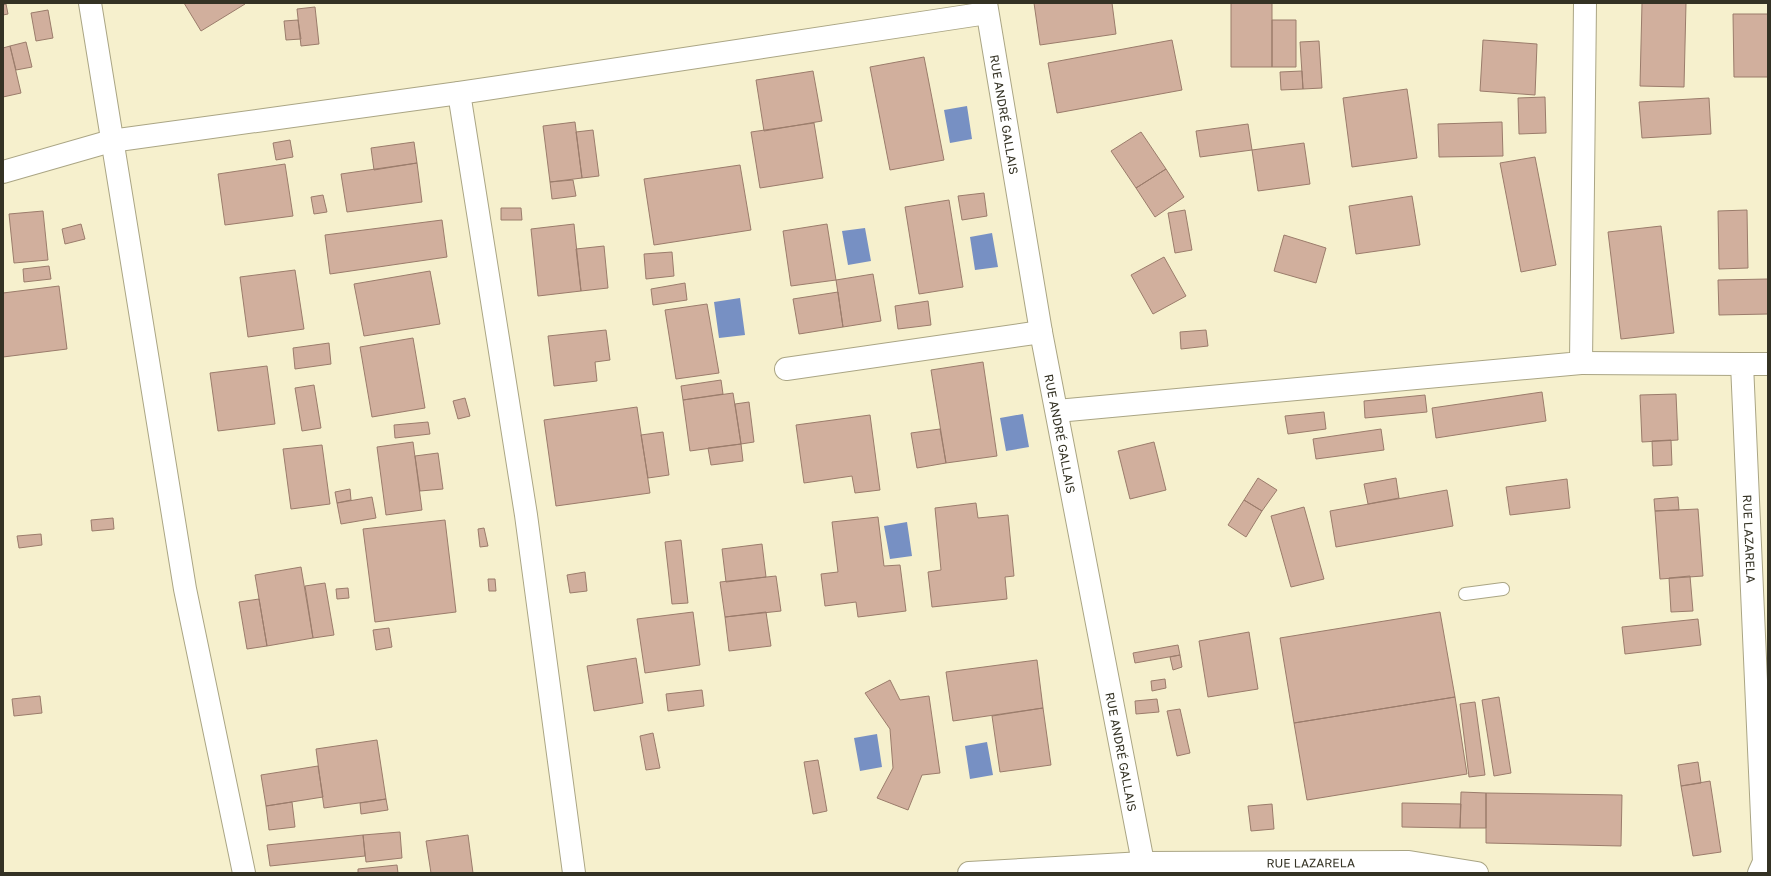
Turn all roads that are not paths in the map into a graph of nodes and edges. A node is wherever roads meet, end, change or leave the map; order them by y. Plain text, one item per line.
1 (90, 3) edge
2 (1585, 3) edge
3 (987, 8) edge
4 (459, 93) junction
5 (111, 141) junction
6 (3, 172) edge
7 (1041, 332) junction
8 (1581, 363) junction
9 (1742, 364) junction
10 (1768, 364) edge
11 (786, 369) dead end
12 (1057, 410) junction
13 (1504, 589) dead end
14 (1465, 594) dead end
15 (1144, 868) edge
16 (244, 873) edge
17 (574, 873) edge
18 (969, 873) edge
19 (1477, 873) edge
20 (1758, 873) edge

1 - 5 street
2 - 8 street
3 - 4 street
3 - 7 street, RUE ANDRÉ GALLAIS
4 - 5 street
4 - 17 street
5 - 6 street
5 - 16 street
7 - 11 street
7 - 12 street, RUE ANDRÉ GALLAIS
8 - 9 street
8 - 12 street
9 - 10 street
9 - 20 street, RUE LAZARELA
12 - 15 street, RUE ANDRÉ GALLAIS
13 - 14 lane
15 - 18 street, RUE LAZARELA
15 - 19 street, RUE LAZARELA

